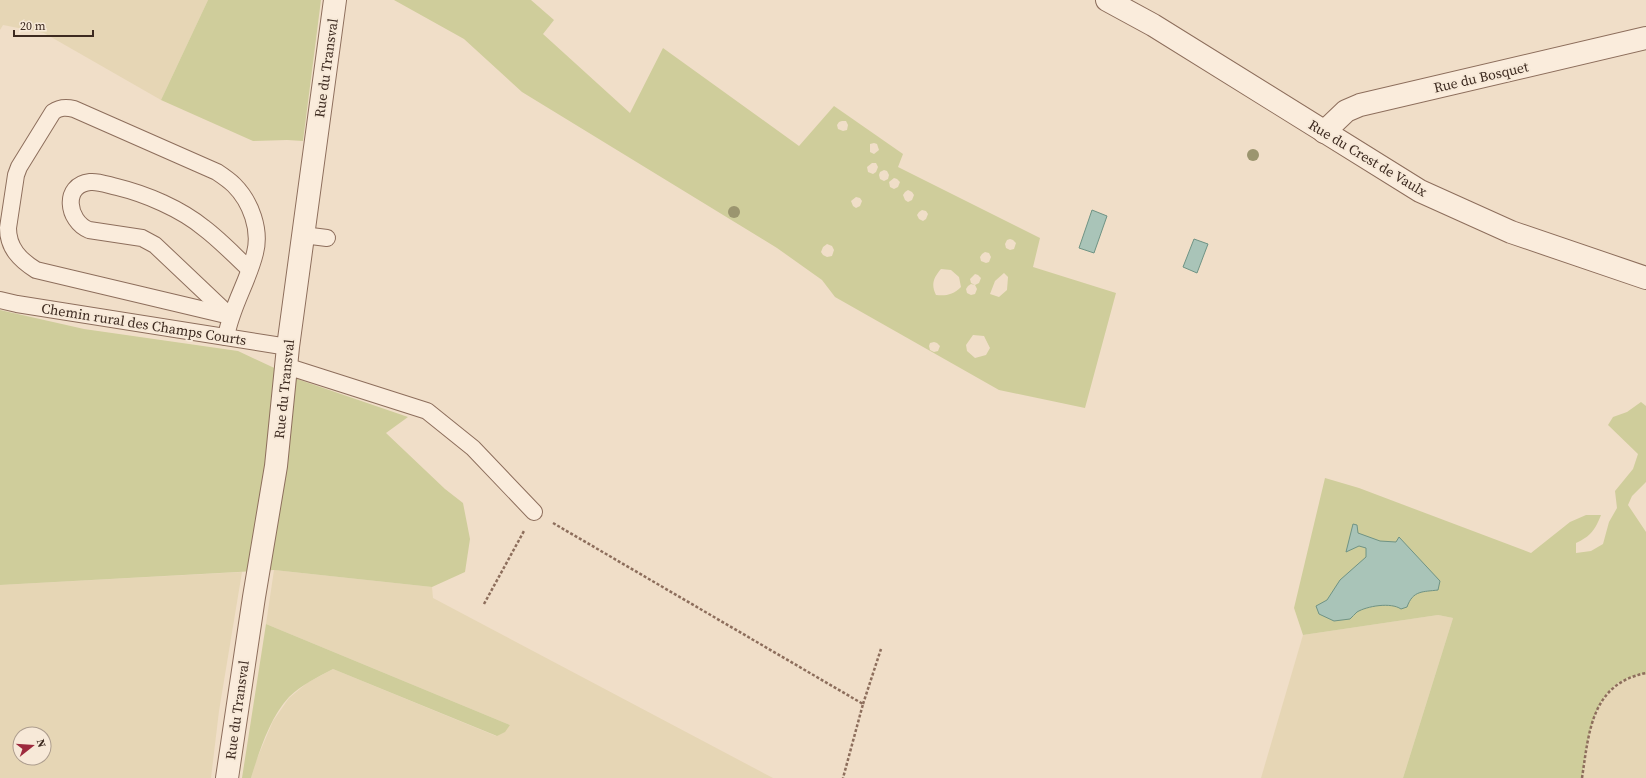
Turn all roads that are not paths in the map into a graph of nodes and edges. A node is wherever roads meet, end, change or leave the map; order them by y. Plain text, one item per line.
1 (335, 0) edge
2 (1121, 3) edge
3 (1646, 38) edge
4 (1324, 132) junction
5 (303, 235) junction
6 (327, 238) dead end
7 (249, 269) junction
8 (1646, 278) edge
9 (0, 300) edge
10 (230, 316) junction
11 (226, 337) junction
12 (287, 356) junction
13 (534, 512) road end
14 (227, 778) edge

1 - 5 street, Rue du Transval
2 - 4 street, Rue du Crest de Vaulx
3 - 4 street, Rue du Bosquet
4 - 8 street, Rue du Crest de Vaulx
5 - 6 lane
5 - 12 street, Rue du Transval
7 - 10 lane
7 - 10 lane
7 - 10 lane
9 - 11 lane, Chemin rural des Champs Courts
10 - 11 lane
11 - 12 lane, Chemin rural des Champs Courts
12 - 13 lane, Chemin rural des Champs Courts
12 - 14 street, Rue du Transval

